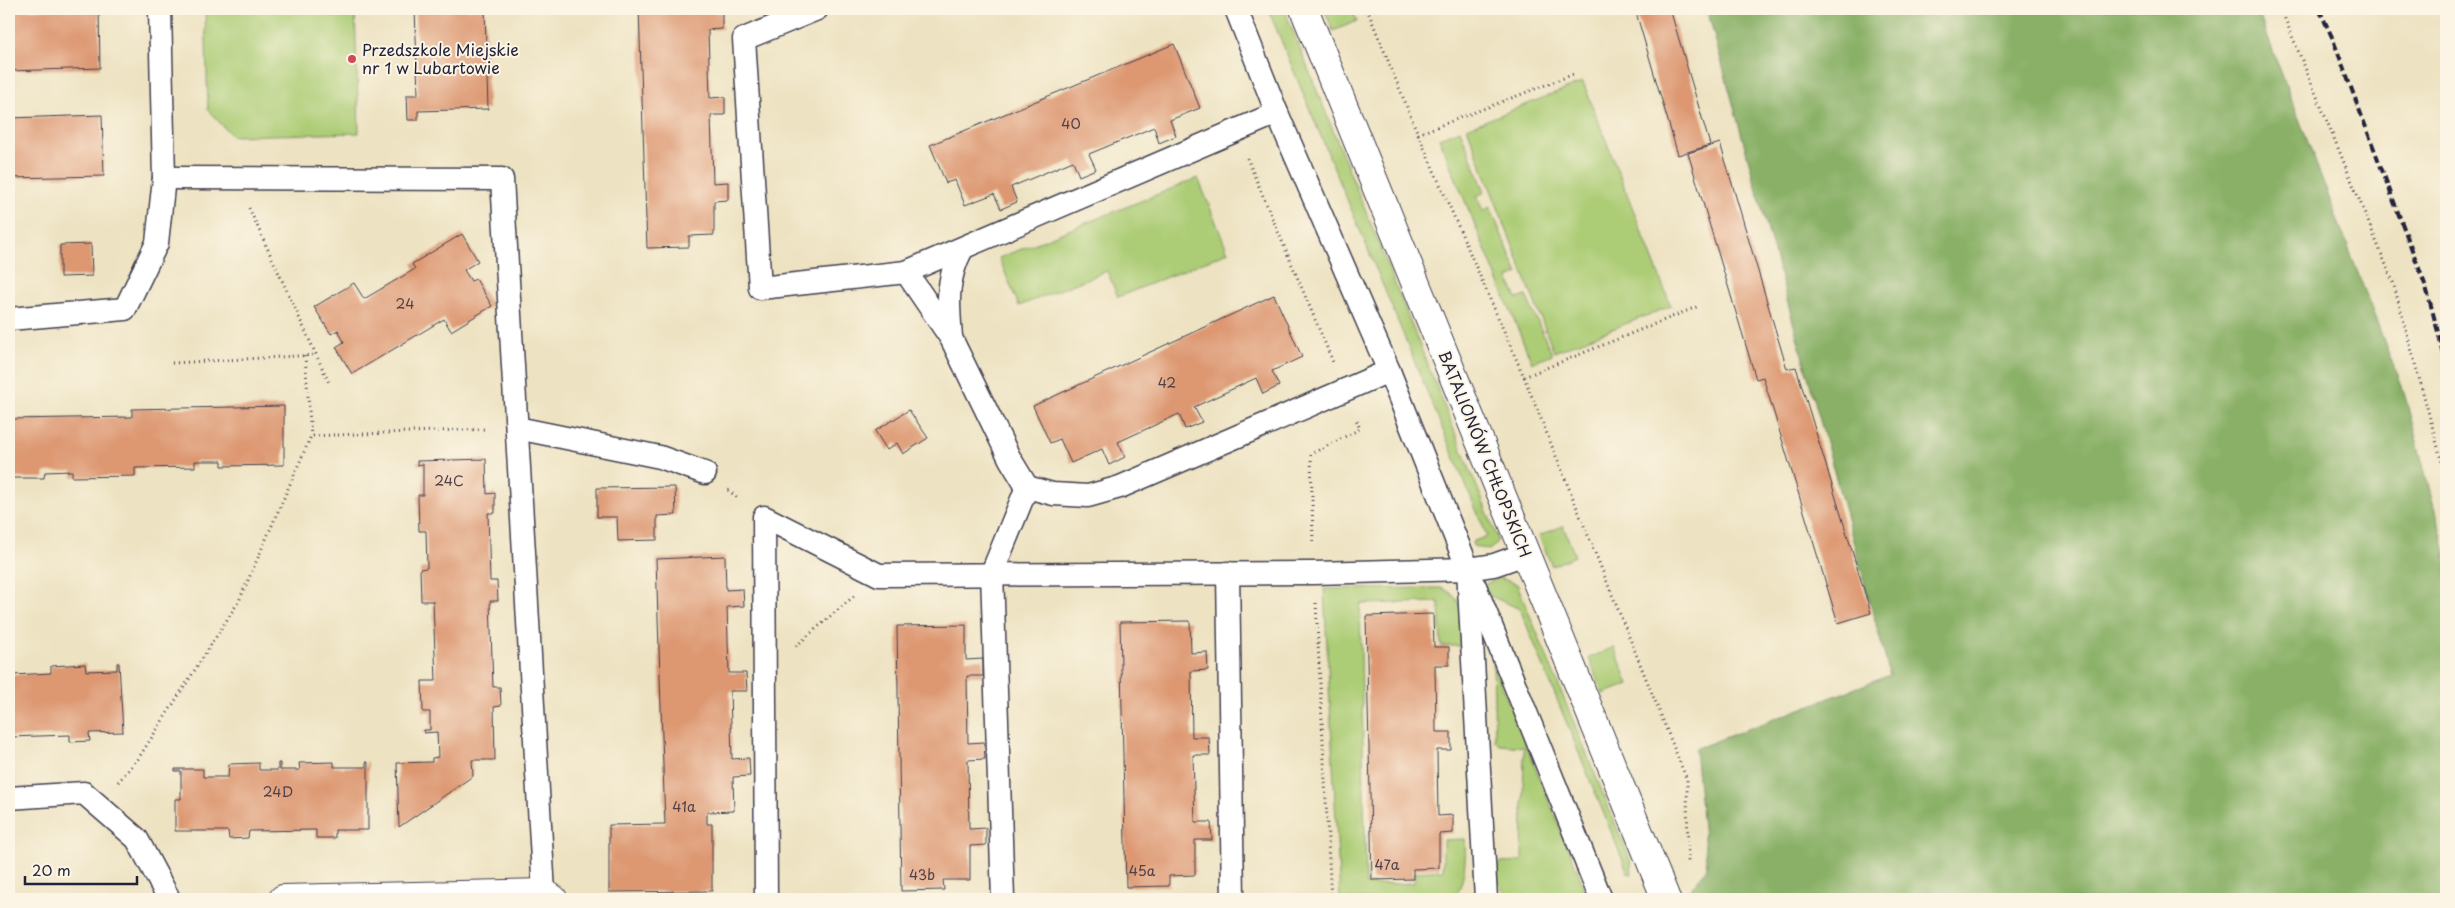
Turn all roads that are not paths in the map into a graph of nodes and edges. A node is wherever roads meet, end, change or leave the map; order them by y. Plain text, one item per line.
1 (160, 9) edge
2 (817, 9) edge
3 (1236, 9) edge
4 (1304, 9) edge
5 (1277, 113) junction
6 (164, 178) junction
7 (962, 249) junction
8 (906, 272) junction
9 (9, 319) edge
10 (951, 338) junction
11 (1389, 371) junction
12 (517, 428) junction
13 (704, 473) road end
14 (1027, 487) junction
15 (1525, 554) junction
16 (1468, 568) junction
17 (992, 573) junction
18 (1228, 573) junction
19 (9, 798) edge
20 (1663, 893) edge
21 (548, 896) edge
22 (170, 899) edge
23 (283, 899) edge
24 (766, 899) edge
25 (1003, 899) edge
26 (1234, 899) edge
27 (1486, 899) edge
28 (1601, 899) edge

1 - 6 lane
2 - 8 lane
3 - 5 lane
4 - 15 street, BATALIONÓW CHŁOPSKICH
5 - 7 lane
5 - 11 lane
6 - 9 lane
6 - 12 lane
7 - 8 lane
7 - 10 lane
8 - 10 lane
10 - 14 lane
11 - 14 lane
11 - 16 lane
12 - 13 lane
12 - 21 lane
14 - 17 lane
15 - 16 lane
15 - 20 street, BATALIONÓW CHŁOPSKICH
16 - 18 lane
16 - 27 lane
16 - 28 lane
17 - 18 lane
17 - 24 lane
17 - 25 lane
18 - 26 lane
19 - 22 lane
21 - 23 street

